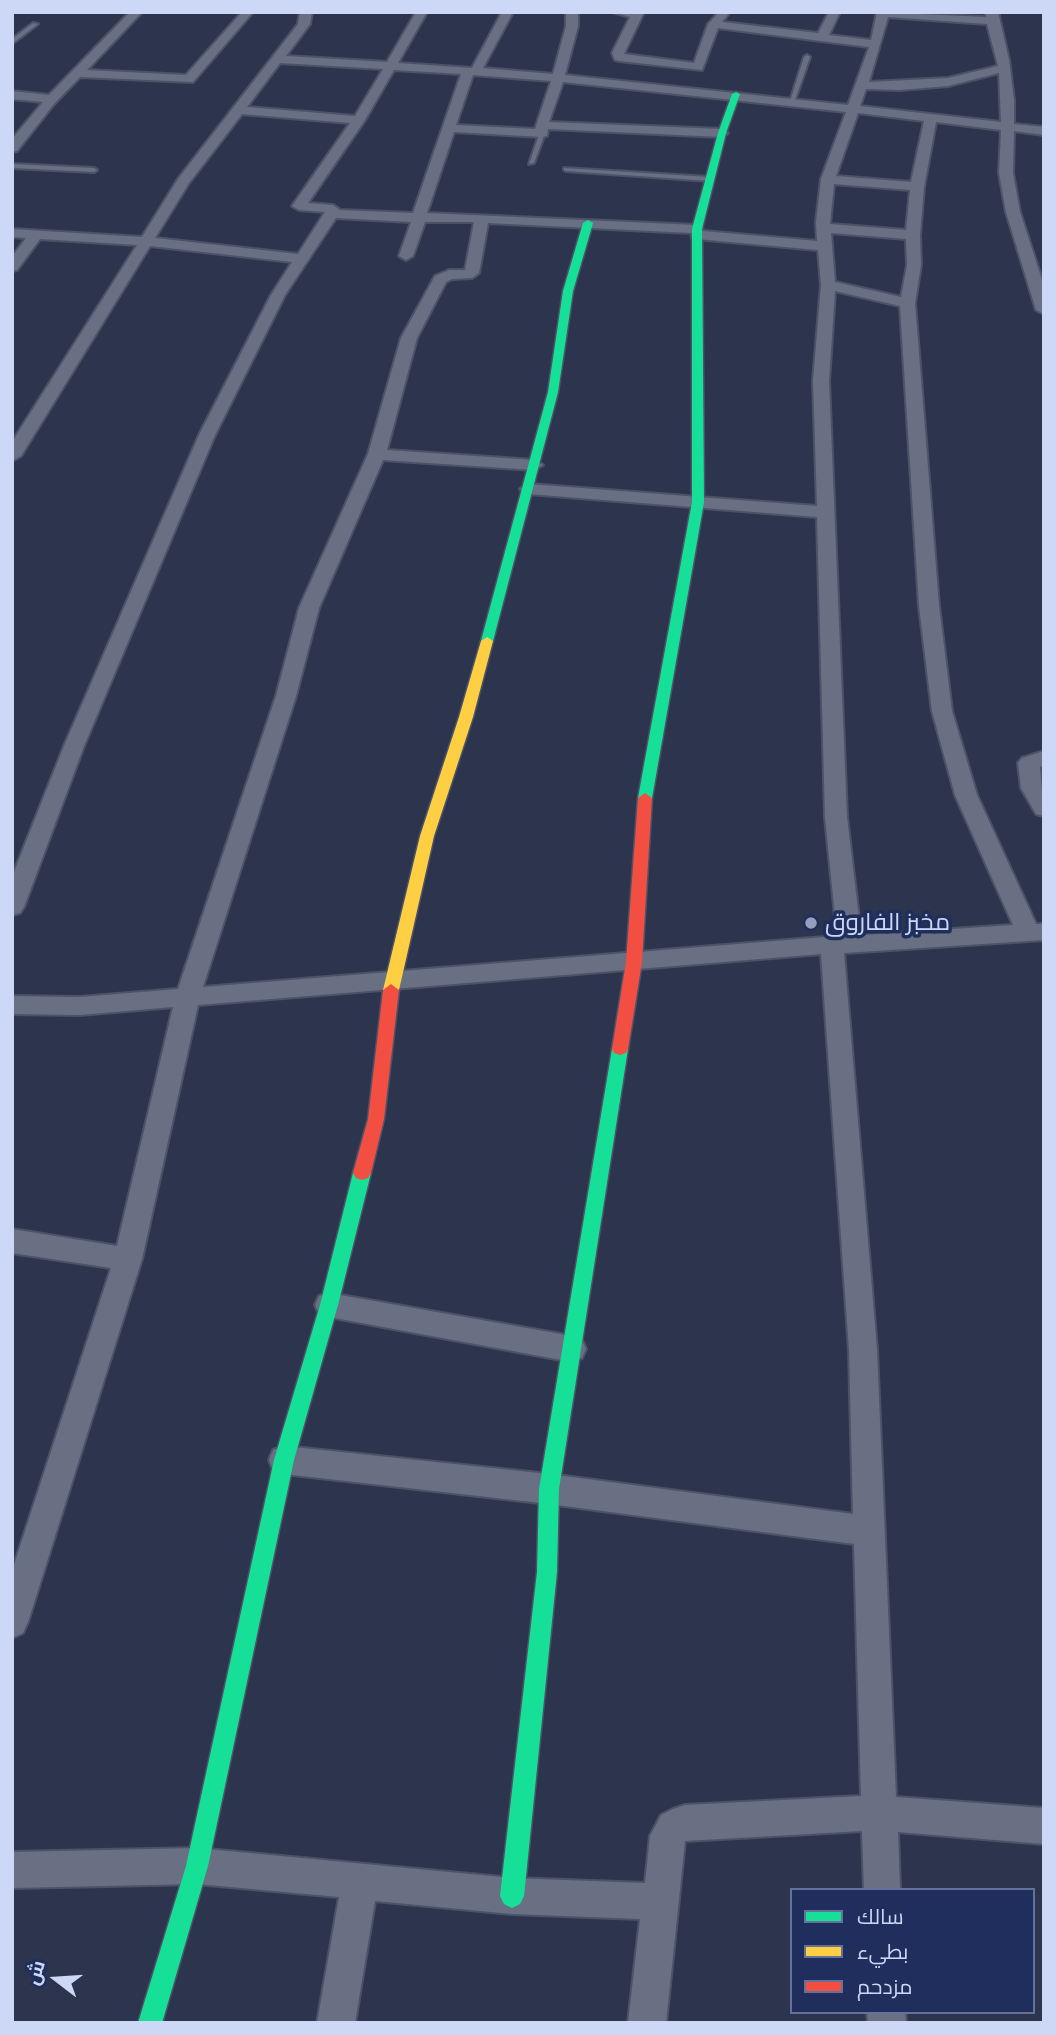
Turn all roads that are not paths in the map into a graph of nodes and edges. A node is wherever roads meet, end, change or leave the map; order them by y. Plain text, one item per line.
1 (137, 12) edge
2 (248, 12) edge
3 (306, 12) edge
4 (422, 12) edge
5 (508, 12) edge
6 (572, 12) edge
7 (618, 12) edge
8 (725, 12) edge
9 (835, 12) edge
10 (638, 13) edge
11 (883, 13) edge
12 (992, 17) edge
13 (35, 24) dead end
14 (714, 24) junction
15 (821, 37) junction
16 (12, 42) edge
17 (876, 44) junction
18 (807, 57) dead end
19 (278, 59) junction
20 (389, 66) junction
21 (698, 68) junction
22 (1004, 68) junction
23 (472, 71) junction
24 (77, 73) junction
25 (558, 78) junction
26 (862, 85) junction
27 (691, 90) junction
28 (736, 94) junction
29 (12, 95) edge
30 (52, 99) junction
31 (792, 100) junction
32 (854, 107) junction
33 (239, 110) junction
34 (931, 117) junction
35 (359, 120) junction
36 (1008, 127) junction
37 (448, 128) junction
38 (542, 129) junction
39 (1044, 131) edge
40 (722, 133) junction
41 (12, 148) edge
42 (531, 163) dead end
43 (12, 166) edge
44 (566, 169) dead end
45 (93, 170) dead end
46 (710, 179) junction
47 (828, 179) junction
48 (917, 187) junction
49 (332, 213) junction
50 (420, 217) junction
51 (482, 218) junction
52 (588, 223) junction
53 (697, 232) junction
54 (12, 233) edge
55 (36, 234) junction
56 (913, 235) junction
57 (826, 237) junction
58 (145, 241) junction
59 (1044, 243) edge
60 (1023, 244) junction
61 (406, 256) dead end
62 (301, 259) junction
63 (12, 267) edge
64 (828, 285) junction
65 (907, 303) junction
66 (1044, 310) edge
67 (13, 452) edge
68 (377, 454) junction
69 (534, 465) junction
70 (529, 489) junction
71 (698, 502) junction
72 (826, 512) junction
73 (1044, 758) edge
74 (1044, 809) edge
75 (12, 906) edge
76 (1036, 932) edge
77 (841, 945) junction
78 (635, 962) junction
79 (393, 981) junction
80 (188, 996) junction
81 (12, 1005) edge
82 (12, 1241) edge
83 (128, 1259) junction
84 (329, 1305) junction
85 (572, 1349) junction
86 (284, 1460) junction
87 (550, 1489) junction
88 (869, 1531) junction
89 (22, 1562) edge
90 (12, 1622) edge
91 (879, 1813) junction
92 (1044, 1826) edge
93 (197, 1866) junction
94 (12, 1870) edge
95 (360, 1882) junction
96 (882, 1888) edge
97 (512, 1896) junction
98 (661, 1902) junction
99 (150, 2023) edge
100 (335, 2023) edge
101 (647, 2023) edge

1 - 24 street
2 - 24 street
3 - 19 street
4 - 20 street
5 - 23 street
6 - 25 street
7 - 10 street
8 - 14 street
9 - 15 street
10 - 21 street
11 - 12 street
11 - 17 street
12 - 22 street
13 - 16 lane
14 - 15 street
14 - 21 street
15 - 17 street
17 - 26 street
18 - 31 lane
19 - 20 street
19 - 33 street
20 - 23 street
20 - 35 street
21 - 27 street
22 - 26 street
22 - 36 street
23 - 25 street
23 - 37 street
24 - 30 street
25 - 27 street
25 - 38 street
26 - 32 street
27 - 28 street
28 - 31 street
28 - 40 street
29 - 30 street
30 - 41 street
31 - 32 street
32 - 34 street
32 - 47 street
33 - 35 street
33 - 58 street
34 - 36 street
34 - 48 street
35 - 49 street
36 - 39 street
36 - 60 street
37 - 38 street
37 - 50 street
38 - 40 street
38 - 42 lane
40 - 46 street
43 - 45 lane
44 - 46 lane
46 - 53 street
47 - 48 street
47 - 57 street
48 - 56 street
49 - 50 street
49 - 62 street
50 - 51 street
50 - 61 street
51 - 52 street
51 - 68 street
52 - 53 street
52 - 69 street
53 - 57 street
53 - 71 street
54 - 55 street
55 - 58 street
55 - 63 street
56 - 57 street
56 - 65 street
57 - 64 street
58 - 62 street
58 - 67 street
59 - 60 street
60 - 66 street
62 - 75 street
64 - 65 street
64 - 72 street
65 - 76 street
68 - 69 street
68 - 80 street
69 - 70 street
70 - 71 street
70 - 79 street
71 - 72 street
71 - 78 street
72 - 77 street
73 - 74 street
76 - 77 street
77 - 78 street
77 - 88 street
78 - 79 street
78 - 85 street
79 - 80 street
79 - 84 street
80 - 81 street
80 - 83 street
82 - 83 street
83 - 89 street
84 - 85 street
84 - 86 street
85 - 87 street
86 - 87 street
86 - 93 street
87 - 88 street
87 - 97 street
88 - 91 street
89 - 90 street
91 - 92 street
91 - 96 street
91 - 98 street
93 - 94 street
93 - 95 street
93 - 99 street
95 - 97 street
95 - 100 street
97 - 98 street
98 - 101 street

